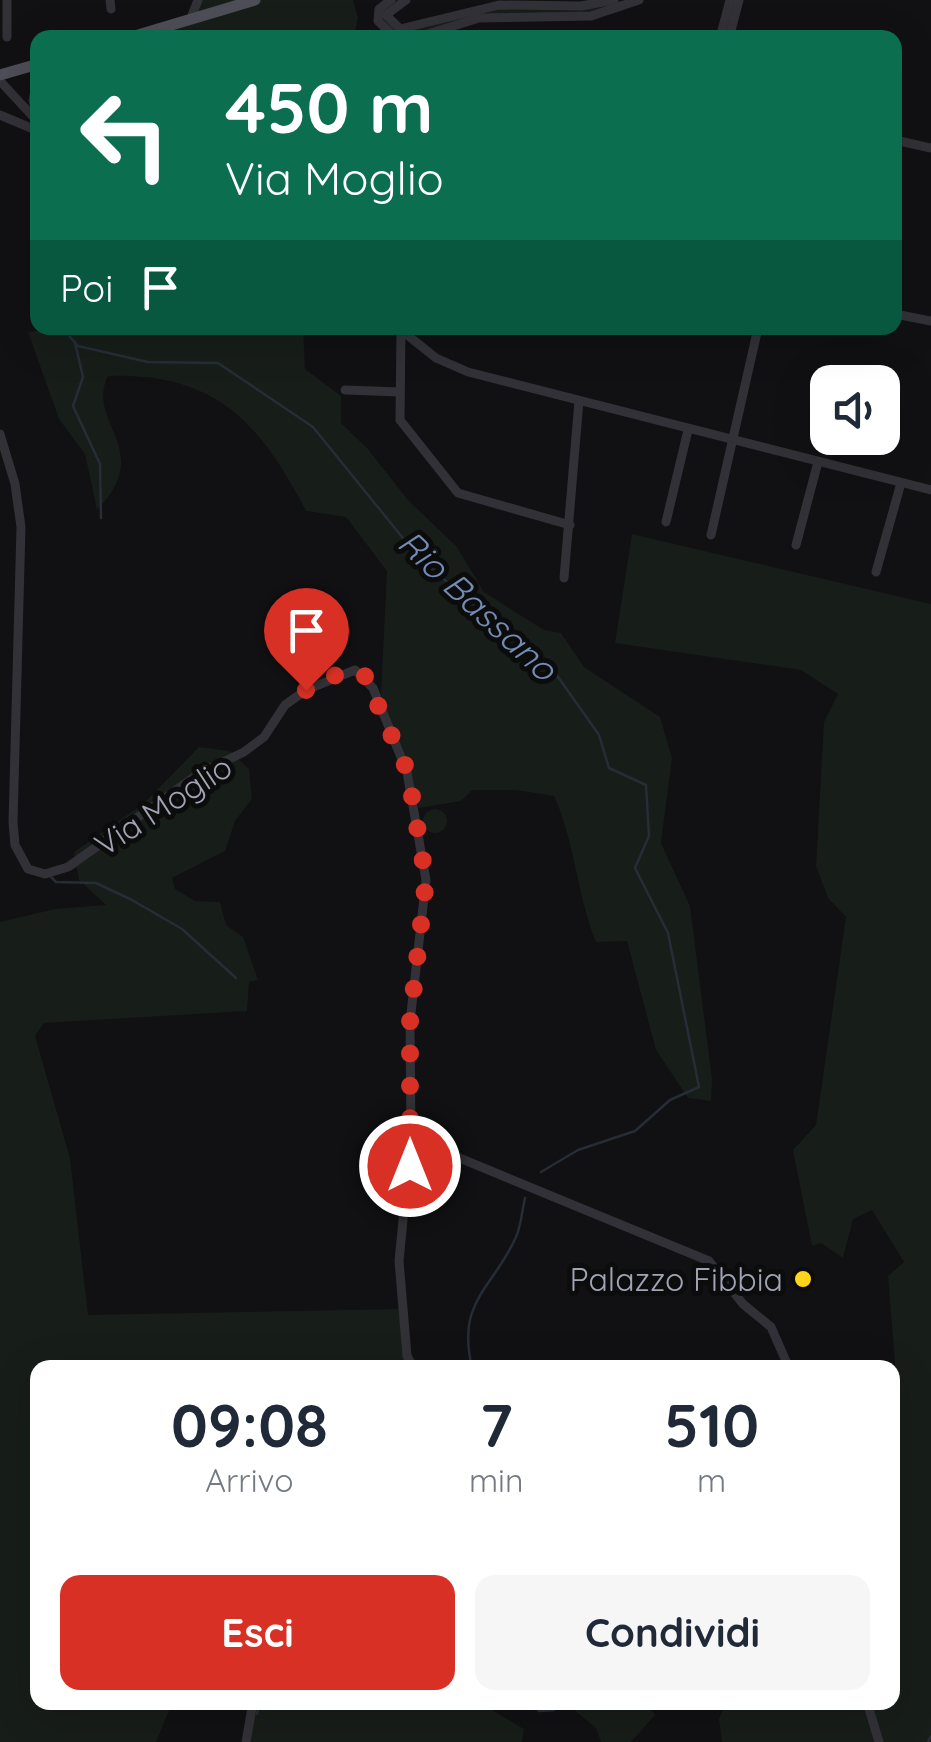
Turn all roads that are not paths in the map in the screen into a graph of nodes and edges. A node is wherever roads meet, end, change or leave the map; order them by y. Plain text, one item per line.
1 (7, 0) edge
2 (198, 0) edge
3 (255, 0) edge
4 (391, 0) edge
5 (406, 0) edge
6 (614, 0) edge
7 (639, 0) edge
8 (730, 0) edge
9 (739, 0) edge
10 (191, 18) junction
11 (153, 30) edge
12 (388, 30) edge
13 (441, 30) edge
14 (722, 30) edge
15 (731, 30) edge
16 (7, 37) dead end
17 (30, 67) edge
18 (0, 78) edge
19 (30, 113) edge
20 (0, 115) edge
21 (30, 128) edge
22 (902, 142) edge
23 (931, 148) edge
24 (902, 316) edge
25 (931, 322) edge
26 (401, 335) edge
27 (408, 335) edge
28 (757, 335) edge
29 (345, 390) dead end
30 (400, 392) junction
31 (579, 401) junction
32 (688, 430) junction
33 (0, 434) edge
34 (735, 442) junction
35 (818, 462) junction
36 (902, 482) junction
37 (931, 490) edge
38 (666, 522) dead end
39 (570, 526) junction
40 (711, 535) dead end
41 (796, 546) dead end
42 (876, 572) dead end
43 (564, 578) dead end
44 (411, 1138) junction
45 (409, 1360) edge
46 (785, 1360) edge
47 (252, 1710) edge
48 (869, 1710) edge
49 (246, 1742) edge
50 (879, 1742) edge

1 - 16 street
2 - 10 street
3 - 10 main road
4 - 12 street
5 - 6 street
7 - 13 street
8 - 14 street
9 - 15 street
10 - 11 main road
17 - 18 main road
18 - 19 street
20 - 21 street
22 - 23 street
24 - 25 street
26 - 30 street
27 - 31 street
28 - 34 street
29 - 30 street
30 - 39 street
31 - 32 street
31 - 39 street
32 - 34 street
32 - 38 street
33 - 44 street, Via Moglio
34 - 35 street
34 - 40 street
35 - 36 street
35 - 41 street
36 - 37 street
36 - 42 street
39 - 43 street
44 - 45 street, Via Moglio
44 - 46 street
47 - 49 street
48 - 50 street

